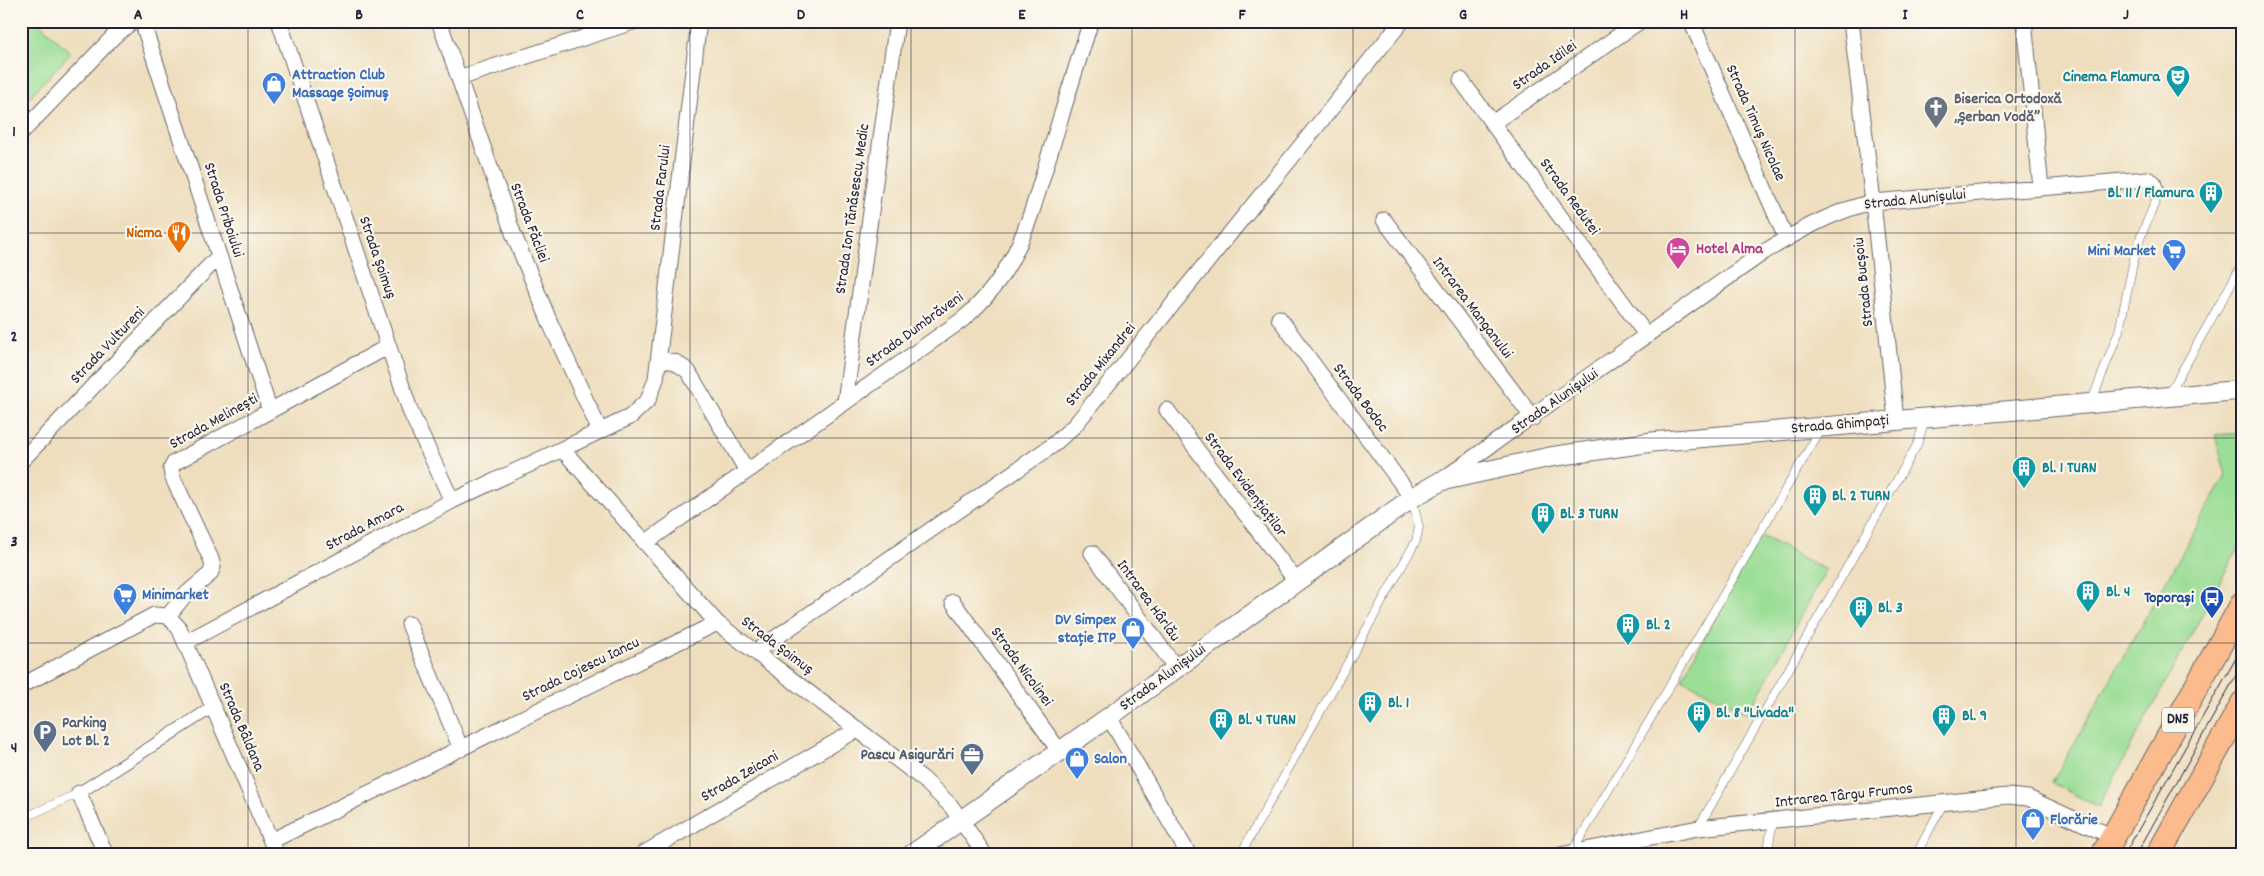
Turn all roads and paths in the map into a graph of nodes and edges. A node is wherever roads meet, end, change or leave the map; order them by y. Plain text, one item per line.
1 (133, 21) edge
2 (142, 21) edge
3 (279, 21) edge
4 (439, 21) edge
5 (636, 21) edge
6 (699, 21) edge
7 (897, 21) edge
8 (1090, 21) edge
9 (1402, 21) edge
10 (1640, 21) edge
11 (1691, 21) edge
12 (1851, 21) edge
13 (2024, 21) edge
14 (459, 78) junction
15 (1461, 80) dead end
16 (1494, 122) junction
17 (21, 133) edge
18 (2041, 188) junction
19 (2156, 191) joint
20 (1873, 202) junction
21 (1384, 220) dead end
22 (1786, 238) junction
23 (219, 256) junction
24 (2243, 263) edge
25 (1279, 318) dead end
26 (1647, 336) junction
27 (389, 346) junction
28 (659, 359) junction
29 (2243, 390) edge
30 (2168, 397) junction
31 (844, 402) junction
32 (2091, 403) junction
33 (1167, 410) dead end
34 (270, 411) junction
35 (1925, 417) junction
36 (1532, 418) junction
37 (1896, 420) junction
38 (1822, 427) junction
39 (600, 431) junction
40 (562, 449) junction
41 (21, 460) edge
42 (747, 471) junction
43 (1441, 481) junction
44 (1412, 498) junction
45 (452, 501) junction
46 (645, 543) junction
47 (1092, 553) dead end
48 (1296, 581) junction
49 (953, 602) dead end
50 (2243, 603) edge
51 (168, 616) junction
52 (717, 623) junction
53 (409, 624) dead end
54 (186, 642) junction
55 (755, 652) junction
56 (1176, 668) junction
57 (21, 686) edge
58 (2243, 703) edge
59 (214, 707) junction
60 (1109, 717) junction
61 (858, 728) junction
62 (460, 749) junction
63 (1060, 752) junction
64 (79, 793) junction
65 (1943, 804) junction
66 (21, 819) edge
67 (962, 820) junction
68 (1773, 821) junction
69 (1698, 828) junction
70 (2243, 840) edge
71 (2108, 846) edge
72 (274, 848) edge
73 (1568, 854) edge
74 (106, 855) edge
75 (640, 855) edge
76 (911, 855) edge
77 (985, 855) edge
78 (1189, 855) edge
79 (1240, 855) edge
80 (1767, 855) edge
81 (1916, 855) edge
82 (2158, 855) edge
83 (2235, 855) edge

1 - 17 street
2 - 23 street, Strada Priboiului
3 - 27 street, Strada Șoimuș
4 - 14 street, Strada Făcliei
5 - 14 street
6 - 28 street, Strada Farului
7 - 31 street, Strada Ion Tănăsescu, Medic
8 - 31 street, Strada Dumbrăveni
9 - 55 street, Strada Mixandrei
10 - 16 street, Strada Idilei
11 - 22 street, Strada Timuș Nicolae
12 - 20 street, Strada Bucșoiu
13 - 18 street
14 - 39 street, Strada Făcliei
15 - 16 street, Strada Redutei
16 - 26 street, Strada Redutei
18 - 19 street, Strada Alunișului
18 - 20 street, Strada Alunișului
19 - 32 lane, Strada Alunișului
20 - 22 street, Strada Alunișului
20 - 37 street, Strada Bucșoiu
21 - 36 street, Intrarea Manganului
22 - 26 street, Strada Alunișului
23 - 34 street, Strada Priboiului
23 - 41 street, Strada Vultureni
24 - 30 lane
25 - 44 street, Strada Bodoc
26 - 36 street, Strada Alunișului
27 - 34 street, Strada Melinești
27 - 45 street, Strada Șoimuș
28 - 39 street, Strada Farului
28 - 42 street
29 - 30 street, Strada Ghimpați
30 - 32 street, Strada Ghimpați
31 - 42 street, Strada Dumbrăveni
32 - 35 street, Strada Ghimpați
33 - 48 street, Strada Evidențiaților
34 - 51 street, Strada Melinești
35 - 37 street, Strada Ghimpați
35 - 69 lane
36 - 43 street, Strada Alunișului
37 - 38 street, Strada Ghimpați
38 - 43 street, Strada Ghimpați
38 - 73 lane
39 - 40 street, Strada Farului
40 - 45 street, Strada Amara
40 - 46 street, Strada Șoimuș
42 - 46 street, Strada Dumbrăveni
43 - 44 street, Strada Alunișului
44 - 48 street, Strada Alunișului
44 - 79 lane
45 - 54 street, Strada Amara
46 - 52 street, Strada Șoimuș
47 - 56 street, Intrarea Hârlău
48 - 56 street, Strada Alunișului
49 - 63 street, Strada Nicolinei
50 - 71 main road, DN5
51 - 54 street, Strada Bâldana
51 - 57 street
52 - 55 street, Strada Șoimuș
52 - 62 street, Strada Cojescu Iancu
53 - 62 street
54 - 59 street, Strada Bâldana
55 - 61 street, Strada Șoimuș
56 - 60 street, Strada Alunișului
58 - 82 main road
59 - 64 street
59 - 72 street, Strada Bâldana
60 - 63 street, Strada Alunișului
60 - 78 street
61 - 67 street, Strada Șoimuș
61 - 75 street, Strada Zeicani
62 - 72 street, Strada Cojescu Iancu
63 - 67 street, Strada Alunișului
64 - 66 lane
64 - 74 street
65 - 68 street, Intrarea Târgu Frumos
65 - 71 street, Intrarea Târgu Frumos
65 - 81 lane
67 - 76 street, Strada Alunișului
67 - 77 street, Strada Șoimuș
68 - 69 street, Intrarea Târgu Frumos
68 - 80 lane
69 - 73 street, Intrarea Târgu Frumos
70 - 83 lane

